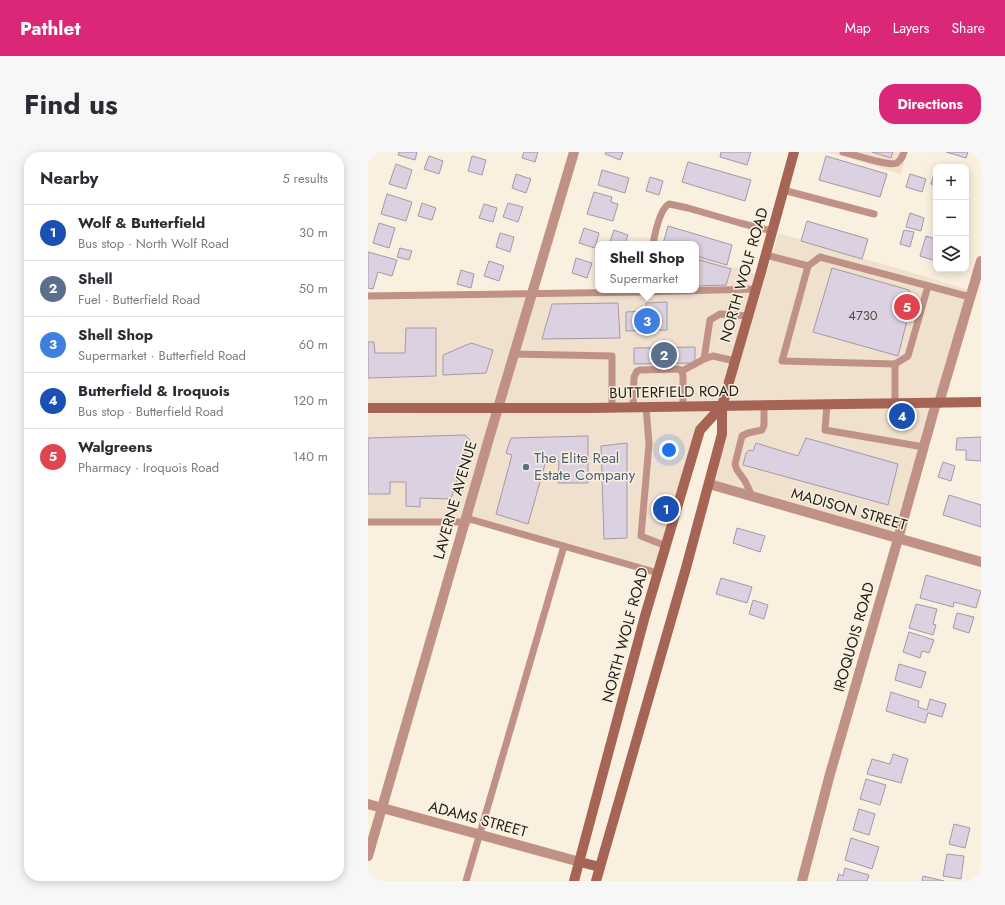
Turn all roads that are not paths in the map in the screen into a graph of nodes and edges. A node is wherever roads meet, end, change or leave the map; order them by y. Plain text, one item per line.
1 (574, 152) edge
2 (794, 152) edge
3 (843, 152) edge
4 (904, 152) edge
5 (783, 190) junction
6 (874, 214) dead end
7 (772, 231) junction
8 (654, 241) edge
9 (766, 255) junction
10 (981, 261) edge
11 (808, 266) junction
12 (928, 286) junction
13 (756, 290) junction
14 (699, 291) edge
15 (595, 292) edge
16 (531, 294) junction
17 (368, 296) edge
18 (970, 297) junction
19 (748, 316) junction
20 (513, 354) junction
21 (704, 359) junction
22 (735, 361) junction
23 (895, 364) junction
24 (682, 371) junction
25 (981, 402) edge
26 (895, 403) junction
27 (938, 403) junction
28 (827, 404) junction
29 (682, 406) junction
30 (722, 406) junction
31 (764, 406) junction
32 (612, 407) junction
33 (633, 407) junction
34 (646, 407) junction
35 (368, 408) edge
36 (497, 408) junction
37 (924, 447) junction
38 (709, 484) junction
39 (752, 496) junction
40 (465, 520) junction
41 (368, 522) edge
42 (898, 539) junction
43 (564, 546) junction
44 (666, 546) junction
45 (981, 562) edge
46 (658, 573) junction
47 (368, 804) edge
48 (382, 808) junction
49 (480, 835) junction
50 (368, 856) edge
51 (580, 862) junction
52 (600, 867) junction
53 (466, 881) edge
54 (574, 881) edge
55 (596, 881) edge
56 (802, 881) edge

1 - 16 street, LAVERNE AVENUE
2 - 5 main road, NORTH WOLF ROAD
3 - 4 lane
5 - 6 lane
5 - 7 main road, NORTH WOLF ROAD
7 - 8 lane
7 - 9 main road, NORTH WOLF ROAD
9 - 11 lane
9 - 13 main road, NORTH WOLF ROAD
10 - 18 street, IROQUOIS ROAD
11 - 12 lane
11 - 23 lane
12 - 18 lane
12 - 23 lane
13 - 14 lane
13 - 19 main road, NORTH WOLF ROAD
15 - 16 lane
16 - 17 lane
16 - 20 street, LAVERNE AVENUE
18 - 27 street, IROQUOIS ROAD
19 - 21 lane
19 - 22 main road, NORTH WOLF ROAD
20 - 32 lane
20 - 36 street, LAVERNE AVENUE
21 - 22 lane
21 - 24 lane
22 - 30 main road, NORTH WOLF ROAD
23 - 26 lane
24 - 29 lane
24 - 33 lane
25 - 27 main road, BUTTERFIELD ROAD
26 - 27 main road, BUTTERFIELD ROAD
26 - 28 main road, BUTTERFIELD ROAD
27 - 37 street, IROQUOIS ROAD
28 - 31 main road, BUTTERFIELD ROAD
28 - 37 lane
29 - 30 main road, BUTTERFIELD ROAD
29 - 34 main road, BUTTERFIELD ROAD
30 - 31 main road, BUTTERFIELD ROAD
30 - 38 main road, NORTH WOLF ROAD
30 - 44 main road, NORTH WOLF ROAD
31 - 39 lane
32 - 33 main road, BUTTERFIELD ROAD
32 - 36 main road, BUTTERFIELD ROAD
33 - 34 main road, BUTTERFIELD ROAD
34 - 44 lane
35 - 36 main road, BUTTERFIELD ROAD
36 - 40 street, LAVERNE AVENUE
37 - 42 street, IROQUOIS ROAD
38 - 39 street, MADISON STREET
38 - 52 main road, NORTH WOLF ROAD
39 - 42 street, MADISON STREET
40 - 41 lane
40 - 43 lane
40 - 48 street, LAVERNE AVENUE
42 - 45 street, MADISON STREET
42 - 56 street, IROQUOIS ROAD
43 - 46 lane
43 - 49 lane
44 - 46 main road, NORTH WOLF ROAD
46 - 51 main road, NORTH WOLF ROAD
47 - 48 street, ADAMS STREET
48 - 49 street, ADAMS STREET
48 - 50 street, LAVERNE AVENUE
49 - 51 street, ADAMS STREET
49 - 53 lane
51 - 52 main road
51 - 54 main road, NORTH WOLF ROAD
52 - 55 main road, NORTH WOLF ROAD

